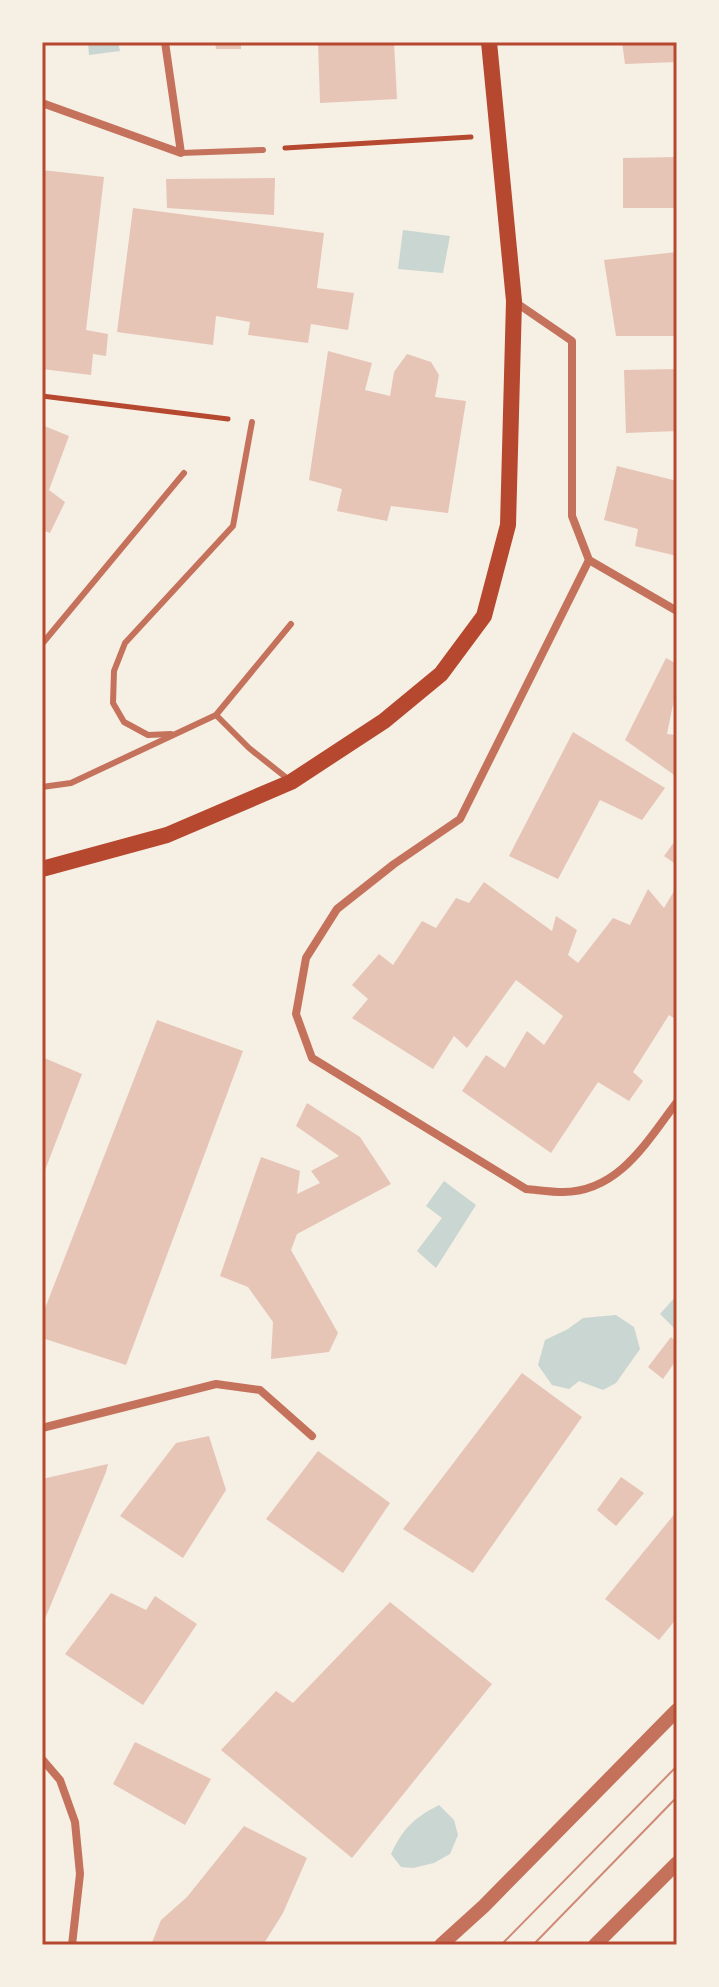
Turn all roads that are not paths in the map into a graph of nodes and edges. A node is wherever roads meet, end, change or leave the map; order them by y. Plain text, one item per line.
1 (165, 42) edge
2 (489, 42) edge
3 (42, 103) edge
4 (263, 150) road end
5 (181, 153) junction
6 (514, 301) junction
7 (252, 422) road end
8 (184, 473) dead end
9 (589, 560) junction
10 (677, 611) edge
11 (291, 624) dead end
12 (42, 644) edge
13 (216, 715) junction
14 (171, 734) junction
15 (291, 782) junction
16 (42, 787) edge
17 (42, 869) edge
18 (677, 1102) edge
19 (42, 1428) edge
20 (312, 1436) dead end
21 (677, 1710) edge
22 (42, 1759) edge
23 (677, 1863) edge
24 (72, 1945) edge
25 (441, 1945) edge
26 (595, 1945) edge

1 - 5 street
2 - 6 main road
3 - 5 street
4 - 5 lane
6 - 9 street
6 - 15 main road
7 - 14 lane
8 - 12 lane
9 - 10 street
9 - 18 street
11 - 13 lane
13 - 14 lane
13 - 15 lane
14 - 16 lane
15 - 17 main road
19 - 20 street
21 - 25 street
22 - 24 street
23 - 26 street

